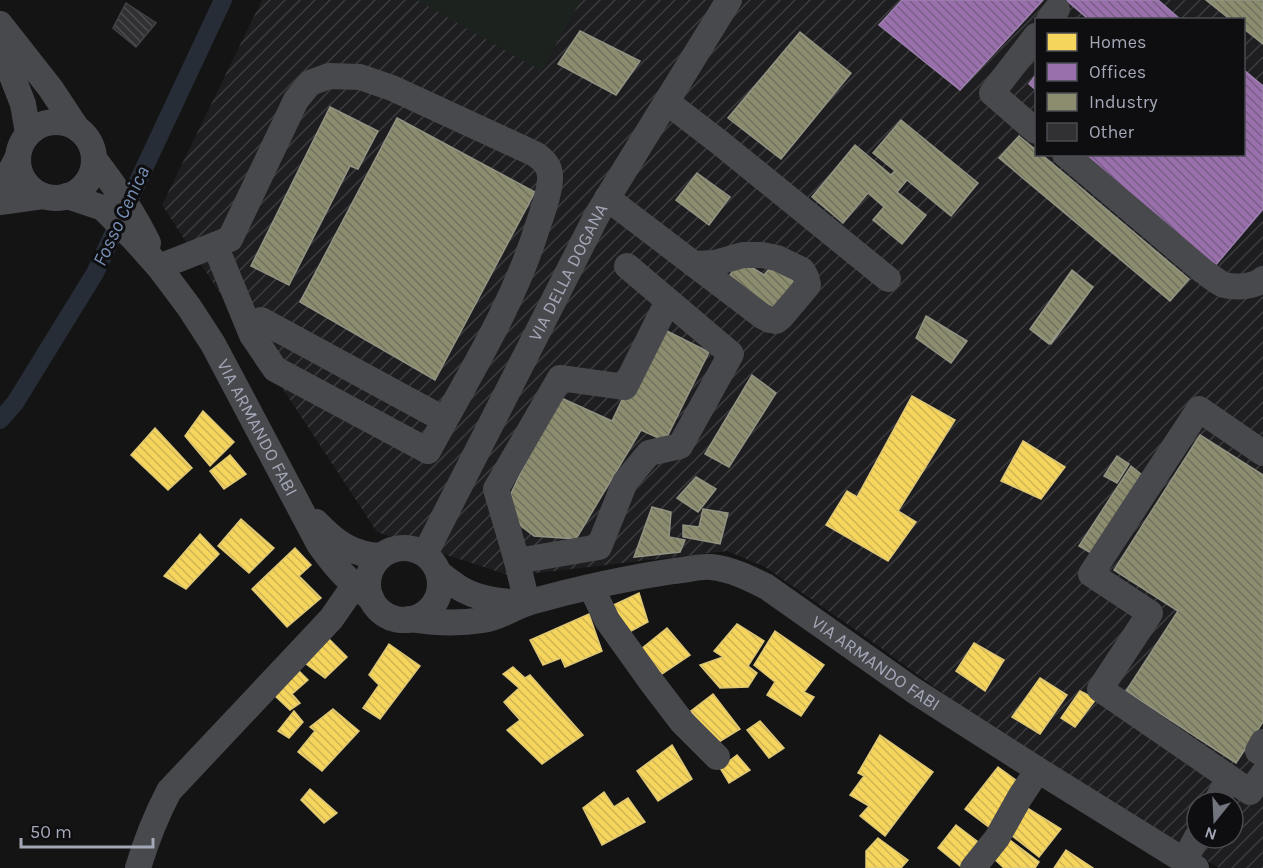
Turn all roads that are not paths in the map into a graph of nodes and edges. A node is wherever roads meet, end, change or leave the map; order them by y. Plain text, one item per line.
1 (729, 0) edge
2 (0, 24) edge
3 (1035, 37) edge
4 (0, 45) edge
5 (667, 102) junction
6 (76, 127) junction
7 (1035, 130) edge
8 (28, 133) junction
9 (1067, 156) edge
10 (18, 157) junction
11 (94, 159) junction
12 (0, 182) edge
13 (55, 196) junction
14 (608, 198) junction
15 (0, 202) edge
16 (135, 229) junction
17 (215, 245) junction
18 (693, 264) dead end
19 (627, 266) dead end
20 (159, 267) junction
21 (888, 279) dead end
22 (1263, 279) edge
23 (668, 301) junction
24 (261, 320) dead end
25 (445, 420) junction
26 (1263, 453) edge
27 (297, 502) junction
28 (381, 556) junction
29 (517, 561) junction
30 (432, 564) junction
31 (591, 587) junction
32 (362, 592) junction
33 (527, 603) junction
34 (410, 620) junction
35 (1263, 742) edge
36 (1263, 754) edge
37 (717, 757) dead end
38 (1038, 770) junction
39 (1263, 774) edge
40 (1229, 778) junction
41 (1222, 790) edge
42 (1194, 850) edge
43 (1190, 865) edge
44 (138, 868) edge
45 (974, 868) edge

1 - 5 street, VIA DELLA DOGANA
2 - 6 street
3 - 7 street
4 - 8 street
5 - 14 street, VIA DELLA DOGANA
5 - 21 street
6 - 8 street
6 - 11 street
8 - 10 street
9 - 22 street
10 - 12 street
10 - 13 street
11 - 13 street
11 - 16 street, VIA ARMANDO FABI
13 - 15 street
13 - 16 street, VIA ARMANDO FABI
14 - 18 street
14 - 30 street, VIA DELLA DOGANA
16 - 20 street, VIA ARMANDO FABI
17 - 20 street
17 - 25 street
17 - 25 street
19 - 23 street
20 - 27 street, VIA ARMANDO FABI
23 - 29 street
23 - 29 street
24 - 25 street
26 - 40 street
27 - 28 street
27 - 32 street, VIA ARMANDO FABI
28 - 30 street
28 - 32 street
29 - 33 street
30 - 33 street
30 - 34 street
31 - 33 street, VIA ARMANDO FABI
31 - 37 street
31 - 38 street, VIA ARMANDO FABI
32 - 34 street
32 - 44 street
33 - 34 street
35 - 36 street
38 - 43 street, VIA ARMANDO FABI
38 - 45 street
39 - 40 street
40 - 41 street
42 - 43 street

